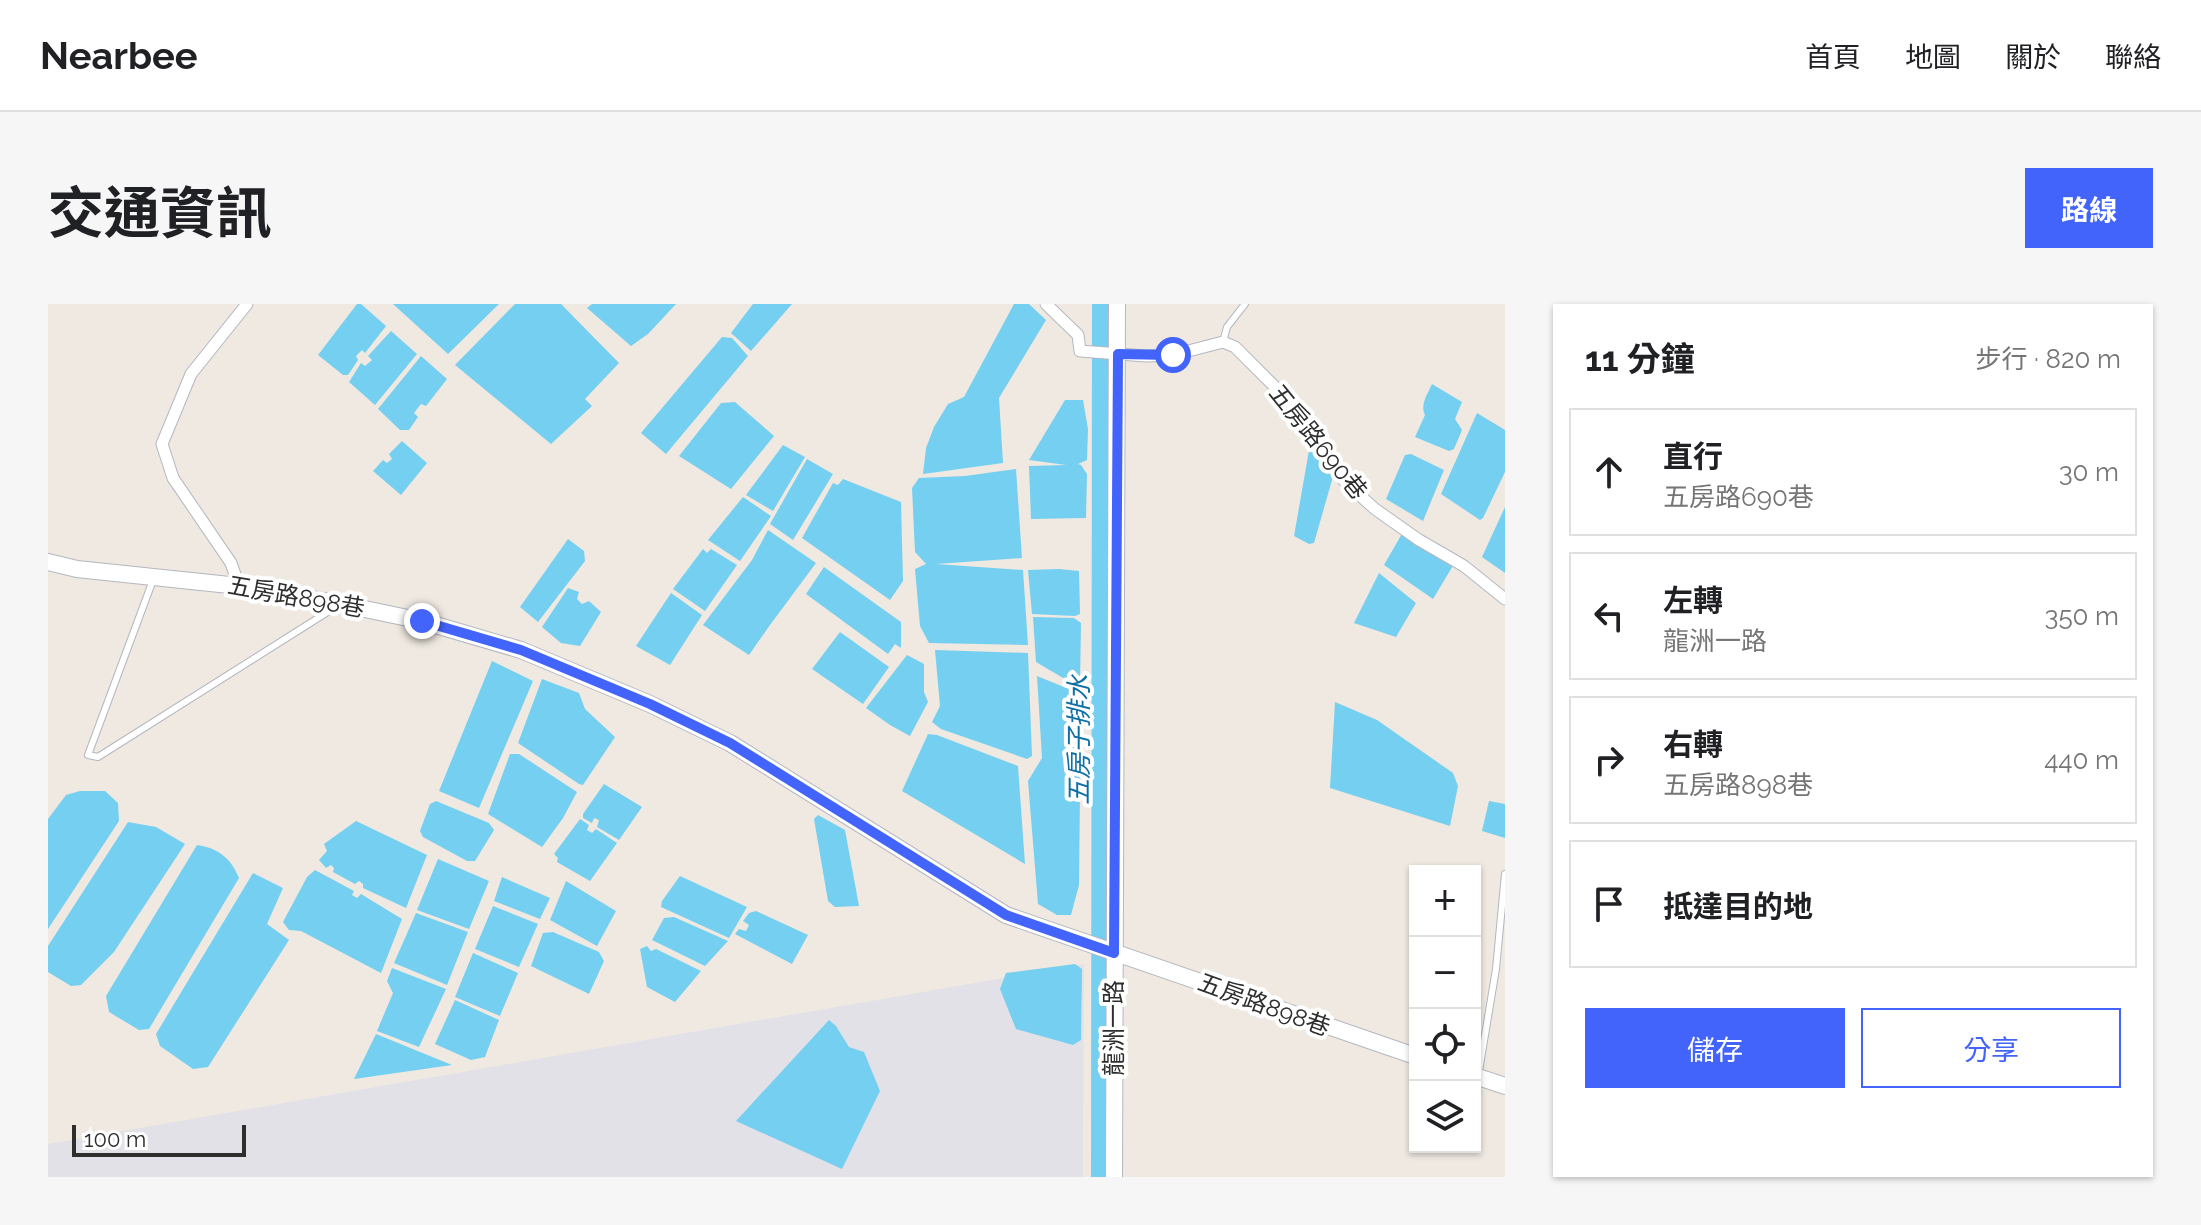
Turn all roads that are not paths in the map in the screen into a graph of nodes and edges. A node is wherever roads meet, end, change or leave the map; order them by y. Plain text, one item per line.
1 (247, 304) edge
2 (1046, 304) edge
3 (1117, 304) edge
4 (1245, 304) edge
5 (1223, 342) junction
6 (1118, 354) junction
7 (48, 562) edge
8 (154, 577) junction
9 (239, 586) junction
10 (1505, 599) edge
11 (341, 604) junction
12 (1505, 874) edge
13 (1114, 953) junction
14 (1481, 1049) edge
15 (1409, 1054) edge
16 (1481, 1078) edge
17 (1505, 1086) edge
18 (1114, 1177) edge

1 - 9 street
2 - 6 street
3 - 6 street, 龍洲一路
4 - 5 lane
5 - 6 street
5 - 10 street, 五房路690巷
6 - 13 street, 龍洲一路
7 - 8 street, 五房路898巷
8 - 9 street, 五房路898巷
8 - 11 lane
9 - 11 street, 五房路898巷
11 - 13 street, 五房路898巷
12 - 14 lane
13 - 15 street, 五房路898巷
13 - 18 street, 龍洲一路
16 - 17 street

